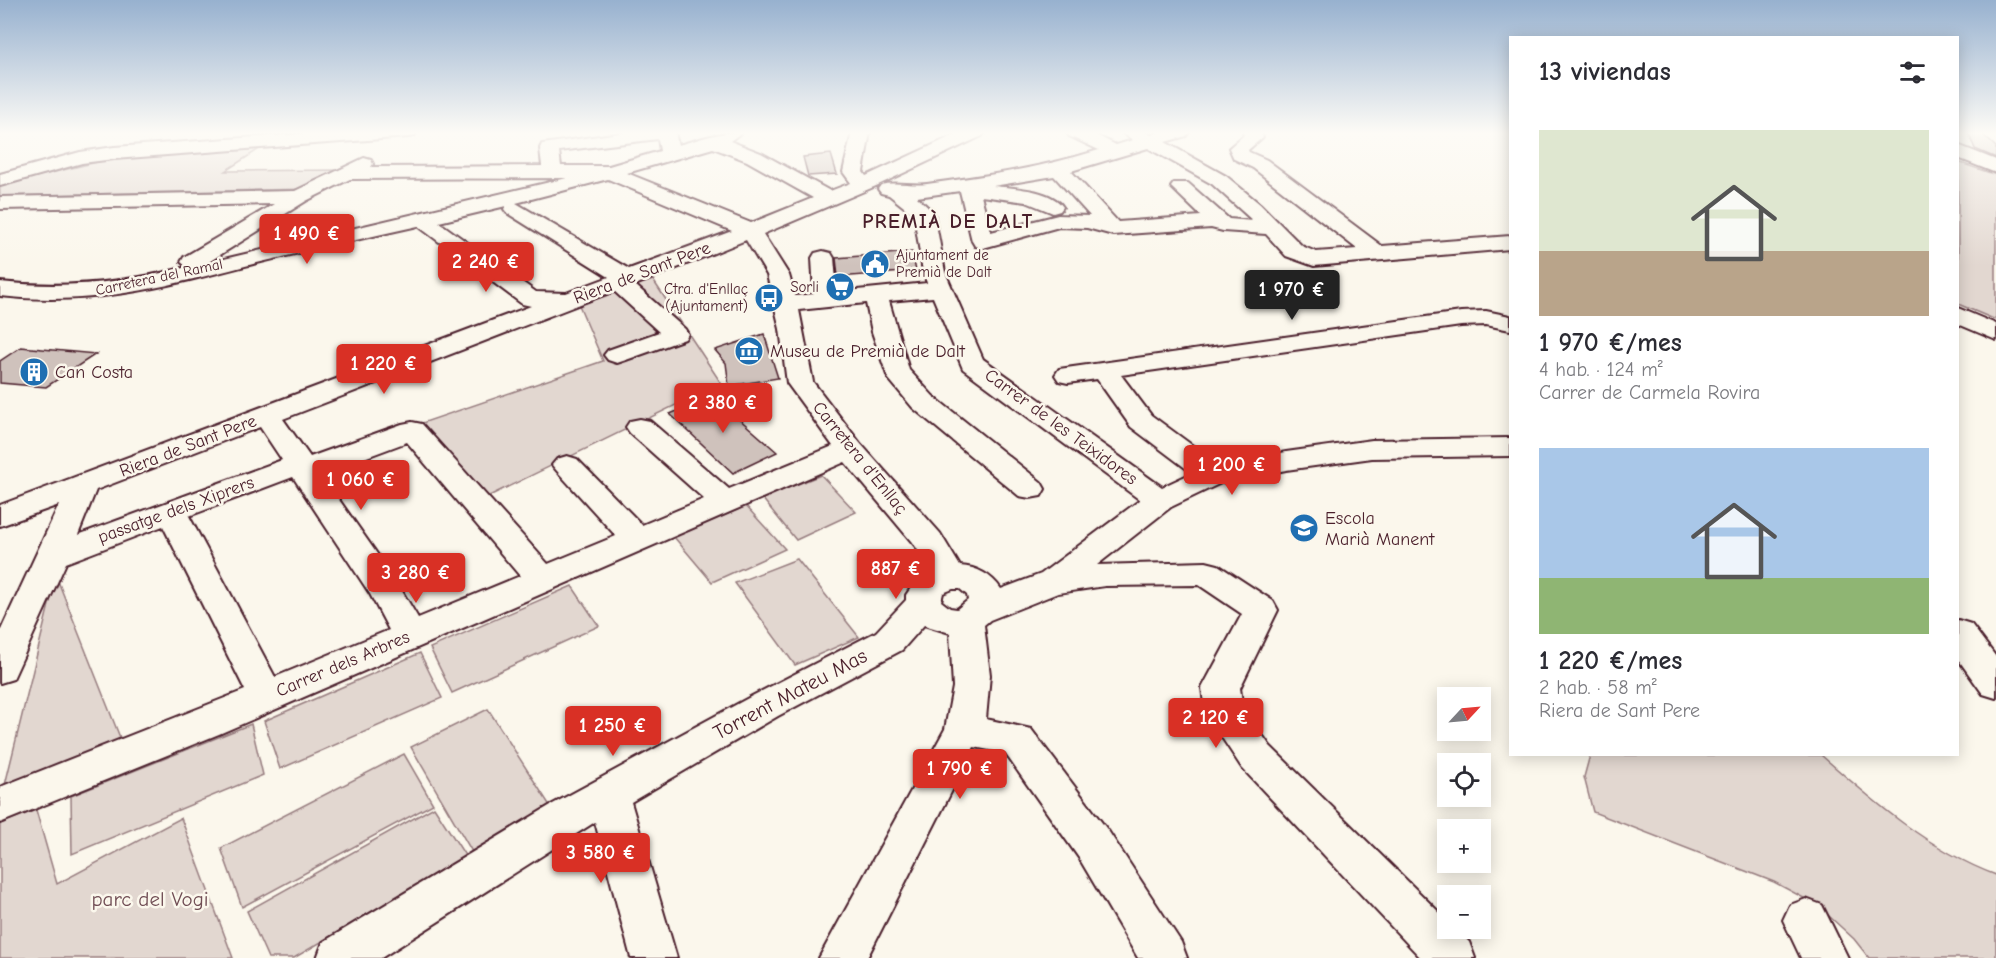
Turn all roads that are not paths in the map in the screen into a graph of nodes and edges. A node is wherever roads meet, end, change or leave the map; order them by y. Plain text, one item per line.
1 (338, 177) edge
2 (593, 177) edge
3 (619, 177) edge
4 (790, 177) edge
5 (858, 177) edge
6 (879, 177) edge
7 (1020, 177) edge
8 (1065, 177) edge
9 (1214, 177) edge
10 (1277, 177) edge
11 (865, 183) junction
12 (969, 187) junction
13 (1181, 187) dead end
14 (896, 192) junction
15 (299, 197) junction
16 (830, 199) junction
17 (0, 203) edge
18 (1053, 207) dead end
19 (514, 209) dead end
20 (423, 220) junction
21 (1223, 225) junction
22 (1271, 228) junction
23 (1113, 229) junction
24 (751, 231) junction
25 (1509, 242) edge
26 (1377, 253) junction
27 (823, 258) dead end
28 (624, 281) junction
29 (145, 282) junction
30 (943, 289) junction
31 (0, 290) edge
32 (825, 291) junction
33 (783, 294) junction
34 (876, 296) junction
35 (573, 300) junction
36 (1959, 315) edge
37 (1509, 323) edge
38 (1996, 333) edge
39 (617, 355) dead end
40 (1104, 370) junction
41 (1068, 375) dead end
42 (267, 416) junction
43 (640, 427) dead end
44 (1509, 447) edge
45 (850, 449) junction
46 (567, 465) dead end
47 (301, 467) junction
48 (1213, 475) junction
49 (83, 485) junction
50 (1030, 489) dead end
51 (1160, 500) junction
52 (724, 501) junction
53 (171, 512) junction
54 (0, 516) edge
55 (637, 539) junction
56 (53, 556) junction
57 (950, 577) junction
58 (542, 579) junction
59 (1053, 582) junction
60 (923, 604) junction
61 (974, 615) junction
62 (1959, 634) edge
63 (410, 635) junction
64 (0, 669) edge
65 (1996, 684) edge
66 (267, 697) junction
67 (964, 730) junction
68 (608, 794) junction
69 (0, 805) edge
70 (340, 958) edge
71 (654, 958) edge
72 (842, 958) edge
73 (1164, 958) edge
74 (1452, 958) edge

1 - 15 street
2 - 20 street, Carretera del Ramal
3 - 24 street
4 - 16 street
5 - 11 street
6 - 11 street, Riera de Sant Pere
7 - 12 street
8 - 23 street
9 - 22 street
10 - 26 street
11 - 14 street
11 - 16 street, Riera de Sant Pere
12 - 14 street
12 - 18 street
12 - 23 street
13 - 21 street
14 - 30 street, Carrer de les Teixidores
15 - 17 street
15 - 29 street
16 - 24 street, Riera de Sant Pere
19 - 28 street
20 - 29 street, Carretera del Ramal
20 - 35 street
21 - 22 street
21 - 23 street
22 - 26 street
24 - 28 street, Riera de Sant Pere
24 - 33 street, Carretera d'Enllaç
25 - 26 street
27 - 32 street
28 - 35 street, Riera de Sant Pere
28 - 39 street
29 - 31 street, Carretera del Ramal
30 - 34 street
30 - 51 street, Carrer de les Teixidores
32 - 33 street
32 - 34 street
33 - 45 street, Carretera d'Enllaç
34 - 50 street
35 - 42 street, Riera de Sant Pere
36 - 38 street
37 - 40 street
40 - 41 street
40 - 48 street
42 - 47 street
42 - 49 street, Riera de Sant Pere
43 - 52 street
44 - 48 street
45 - 52 street, Carrer dels Arbres
45 - 57 street, Carretera d'Enllaç
46 - 55 street
47 - 53 street, passatge dels Xiprers
47 - 58 street
47 - 63 street
48 - 51 street
49 - 54 street, Riera de Sant Pere
49 - 56 street
51 - 59 street
52 - 55 street, Carrer dels Arbres
53 - 56 street, passatge dels Xiprers
53 - 66 street
55 - 58 street, Carrer dels Arbres
56 - 64 street
57 - 60 street
57 - 61 street
58 - 63 street, Carrer dels Arbres
59 - 61 street
59 - 74 street
60 - 61 street
60 - 68 street, Torrent Mateu Mas
61 - 67 street
62 - 65 street
63 - 66 street, Carrer dels Arbres
66 - 69 street, Carrer dels Arbres
67 - 72 street
67 - 73 street
68 - 70 street, Torrent Mateu Mas
68 - 71 street

